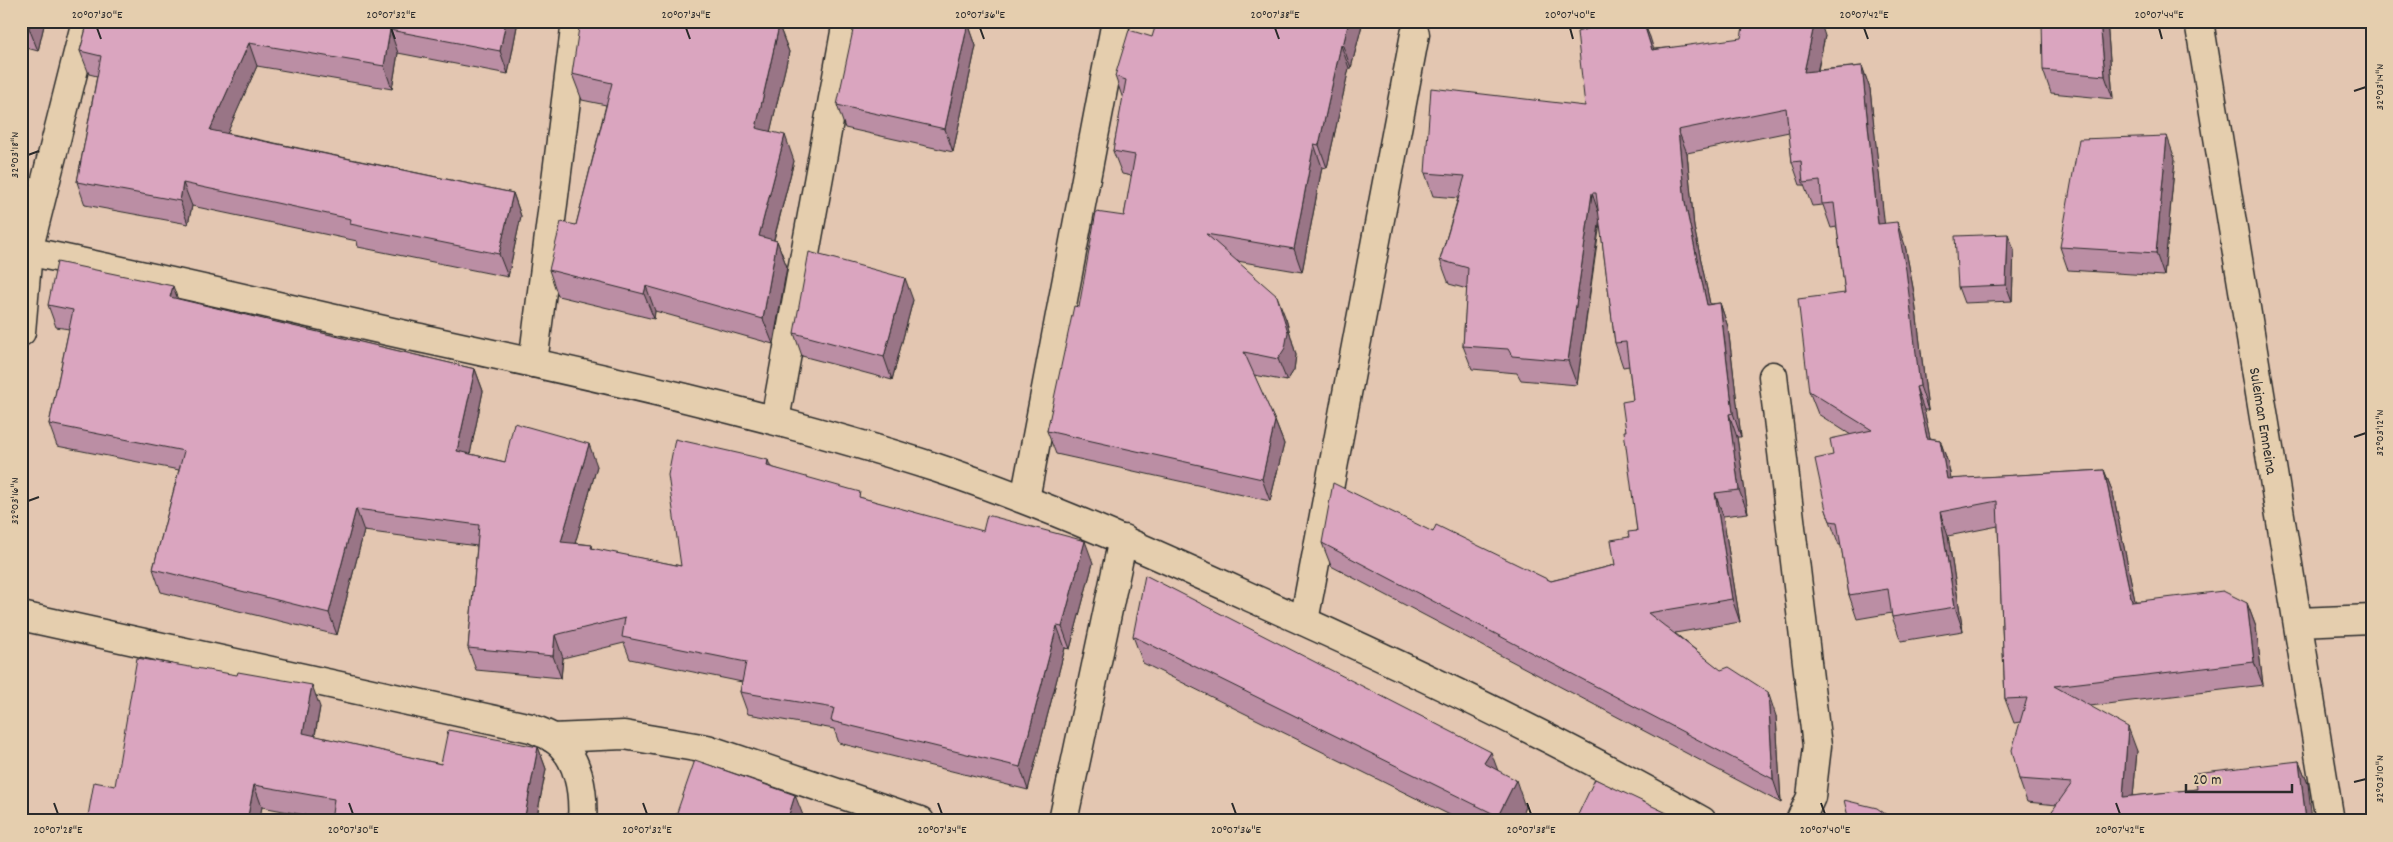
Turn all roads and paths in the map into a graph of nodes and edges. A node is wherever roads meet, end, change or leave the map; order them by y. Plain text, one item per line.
1 (86, 21) edge
2 (576, 21) edge
3 (847, 21) edge
4 (1116, 21) edge
5 (2199, 21) edge
6 (1415, 34) dead end
7 (24, 251) edge
8 (21, 332) edge
9 (534, 363) junction
10 (1773, 376) dead end
11 (775, 420) junction
12 (1025, 499) junction
13 (1122, 539) junction
14 (21, 616) edge
15 (2372, 619) edge
16 (1304, 621) junction
17 (2298, 622) junction
18 (552, 738) junction
19 (582, 821) edge
20 (920, 821) edge
21 (1063, 821) edge
22 (1702, 821) edge
23 (1800, 821) edge
24 (2330, 821) edge

1 - 7 street
2 - 9 street
3 - 11 street
4 - 12 street
5 - 17 street, Suleiman Emneina
6 - 16 street
7 - 8 street
7 - 9 street
9 - 11 street
10 - 23 street
11 - 12 street
12 - 13 street
13 - 16 street
13 - 21 street
14 - 18 street
15 - 17 street
16 - 22 street
17 - 24 street, Suleiman Emneina
18 - 19 street
18 - 20 street

